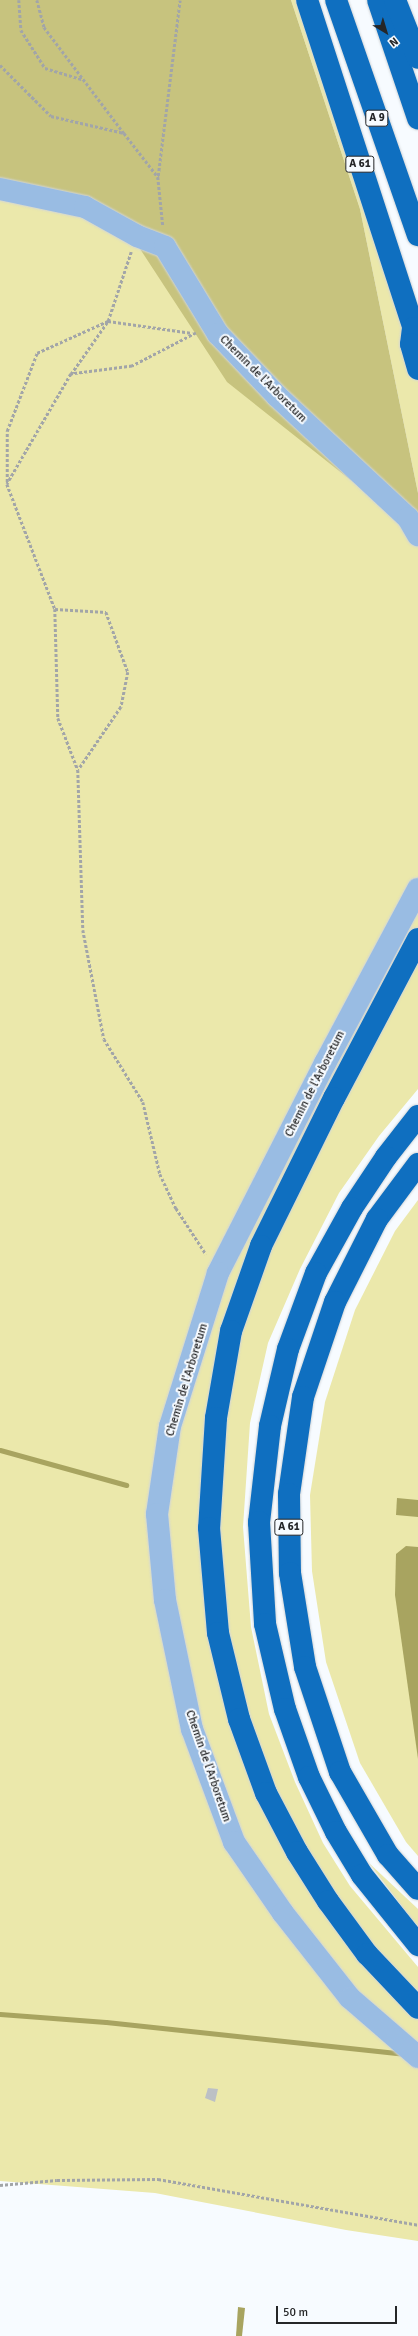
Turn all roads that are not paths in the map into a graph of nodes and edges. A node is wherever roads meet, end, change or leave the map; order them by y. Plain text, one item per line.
1 (307, 0) edge
2 (336, 0) edge
3 (378, 0) edge
4 (395, 0) edge
5 (418, 58) edge
6 (418, 118) edge
7 (0, 189) edge
8 (418, 235) edge
9 (416, 335) edge
10 (418, 370) edge
11 (418, 535) edge
12 (418, 889) edge
13 (418, 939) edge
14 (418, 1116) edge
15 (418, 1164) edge
16 (418, 1889) edge
17 (418, 1945) edge
18 (418, 2008) edge
19 (418, 2057) edge

1 - 9 highway, A 61
2 - 8 highway, A 9
3 - 6 highway
4 - 5 highway
7 - 11 street, Chemin de l'Arboretum
9 - 10 highway
12 - 19 street, Chemin de l'Arboretum
13 - 18 highway
14 - 17 highway, A 61
15 - 16 highway, A 61

